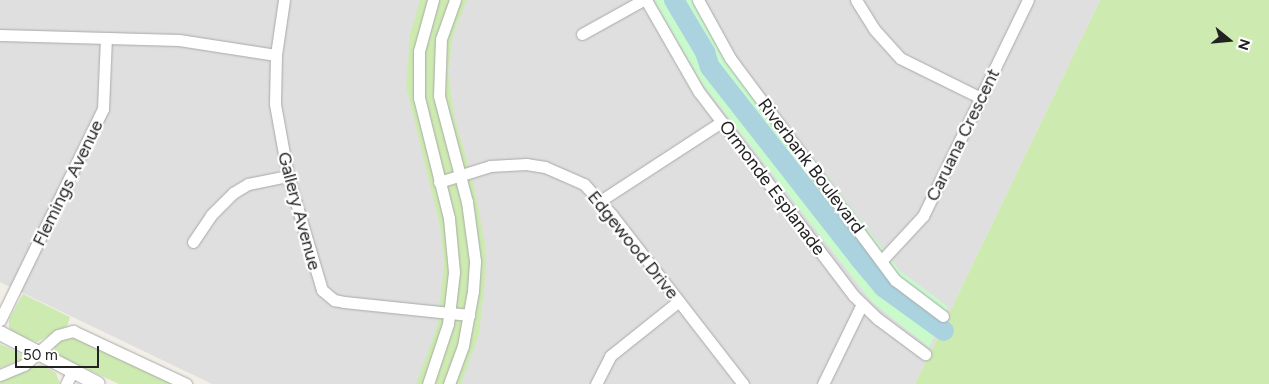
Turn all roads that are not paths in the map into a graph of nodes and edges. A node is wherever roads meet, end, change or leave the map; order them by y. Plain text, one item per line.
1 (284, 0) edge
2 (433, 0) edge
3 (455, 0) edge
4 (644, 0) edge
5 (698, 0) edge
6 (1028, 0) edge
7 (862, 2) edge
8 (582, 34) dead end
9 (0, 35) edge
10 (106, 38) junction
11 (276, 55) junction
12 (981, 98) junction
13 (721, 122) junction
14 (461, 175) junction
15 (288, 176) junction
16 (439, 182) junction
17 (600, 201) junction
18 (193, 242) dead end
19 (882, 260) junction
20 (679, 301) junction
21 (862, 304) junction
22 (450, 313) junction
23 (469, 316) junction
24 (942, 316) dead end
25 (0, 320) edge
26 (0, 333) edge
27 (40, 354) junction
28 (925, 354) dead end
29 (0, 375) edge
30 (69, 378) edge
31 (98, 384) edge
32 (186, 384) edge
33 (428, 384) edge
34 (449, 384) edge
35 (596, 384) edge
36 (743, 384) edge
37 (823, 384) edge

1 - 11 street, Gallery Avenue
2 - 16 street
3 - 14 street
4 - 8 street
4 - 13 street, Ormonde Esplanade
5 - 19 street, Riverbank Boulevard
6 - 12 street, Caruana Crescent
7 - 12 street
9 - 10 street
10 - 11 street
10 - 25 street, Flemings Avenue
11 - 15 street, Gallery Avenue
12 - 19 street, Caruana Crescent
13 - 17 street
13 - 21 street, Ormonde Esplanade
14 - 16 street, Edgewood Drive
14 - 17 street, Edgewood Drive
14 - 23 street
15 - 18 street
15 - 22 street, Gallery Avenue
16 - 22 street
17 - 20 street, Edgewood Drive
19 - 24 street, Riverbank Boulevard
20 - 35 street
20 - 36 street, Edgewood Drive
21 - 28 street, Ormonde Esplanade
21 - 37 street
22 - 23 street, Gallery Avenue
22 - 33 street
23 - 34 street
26 - 27 street
27 - 29 street
27 - 30 street
27 - 32 street
30 - 31 street

